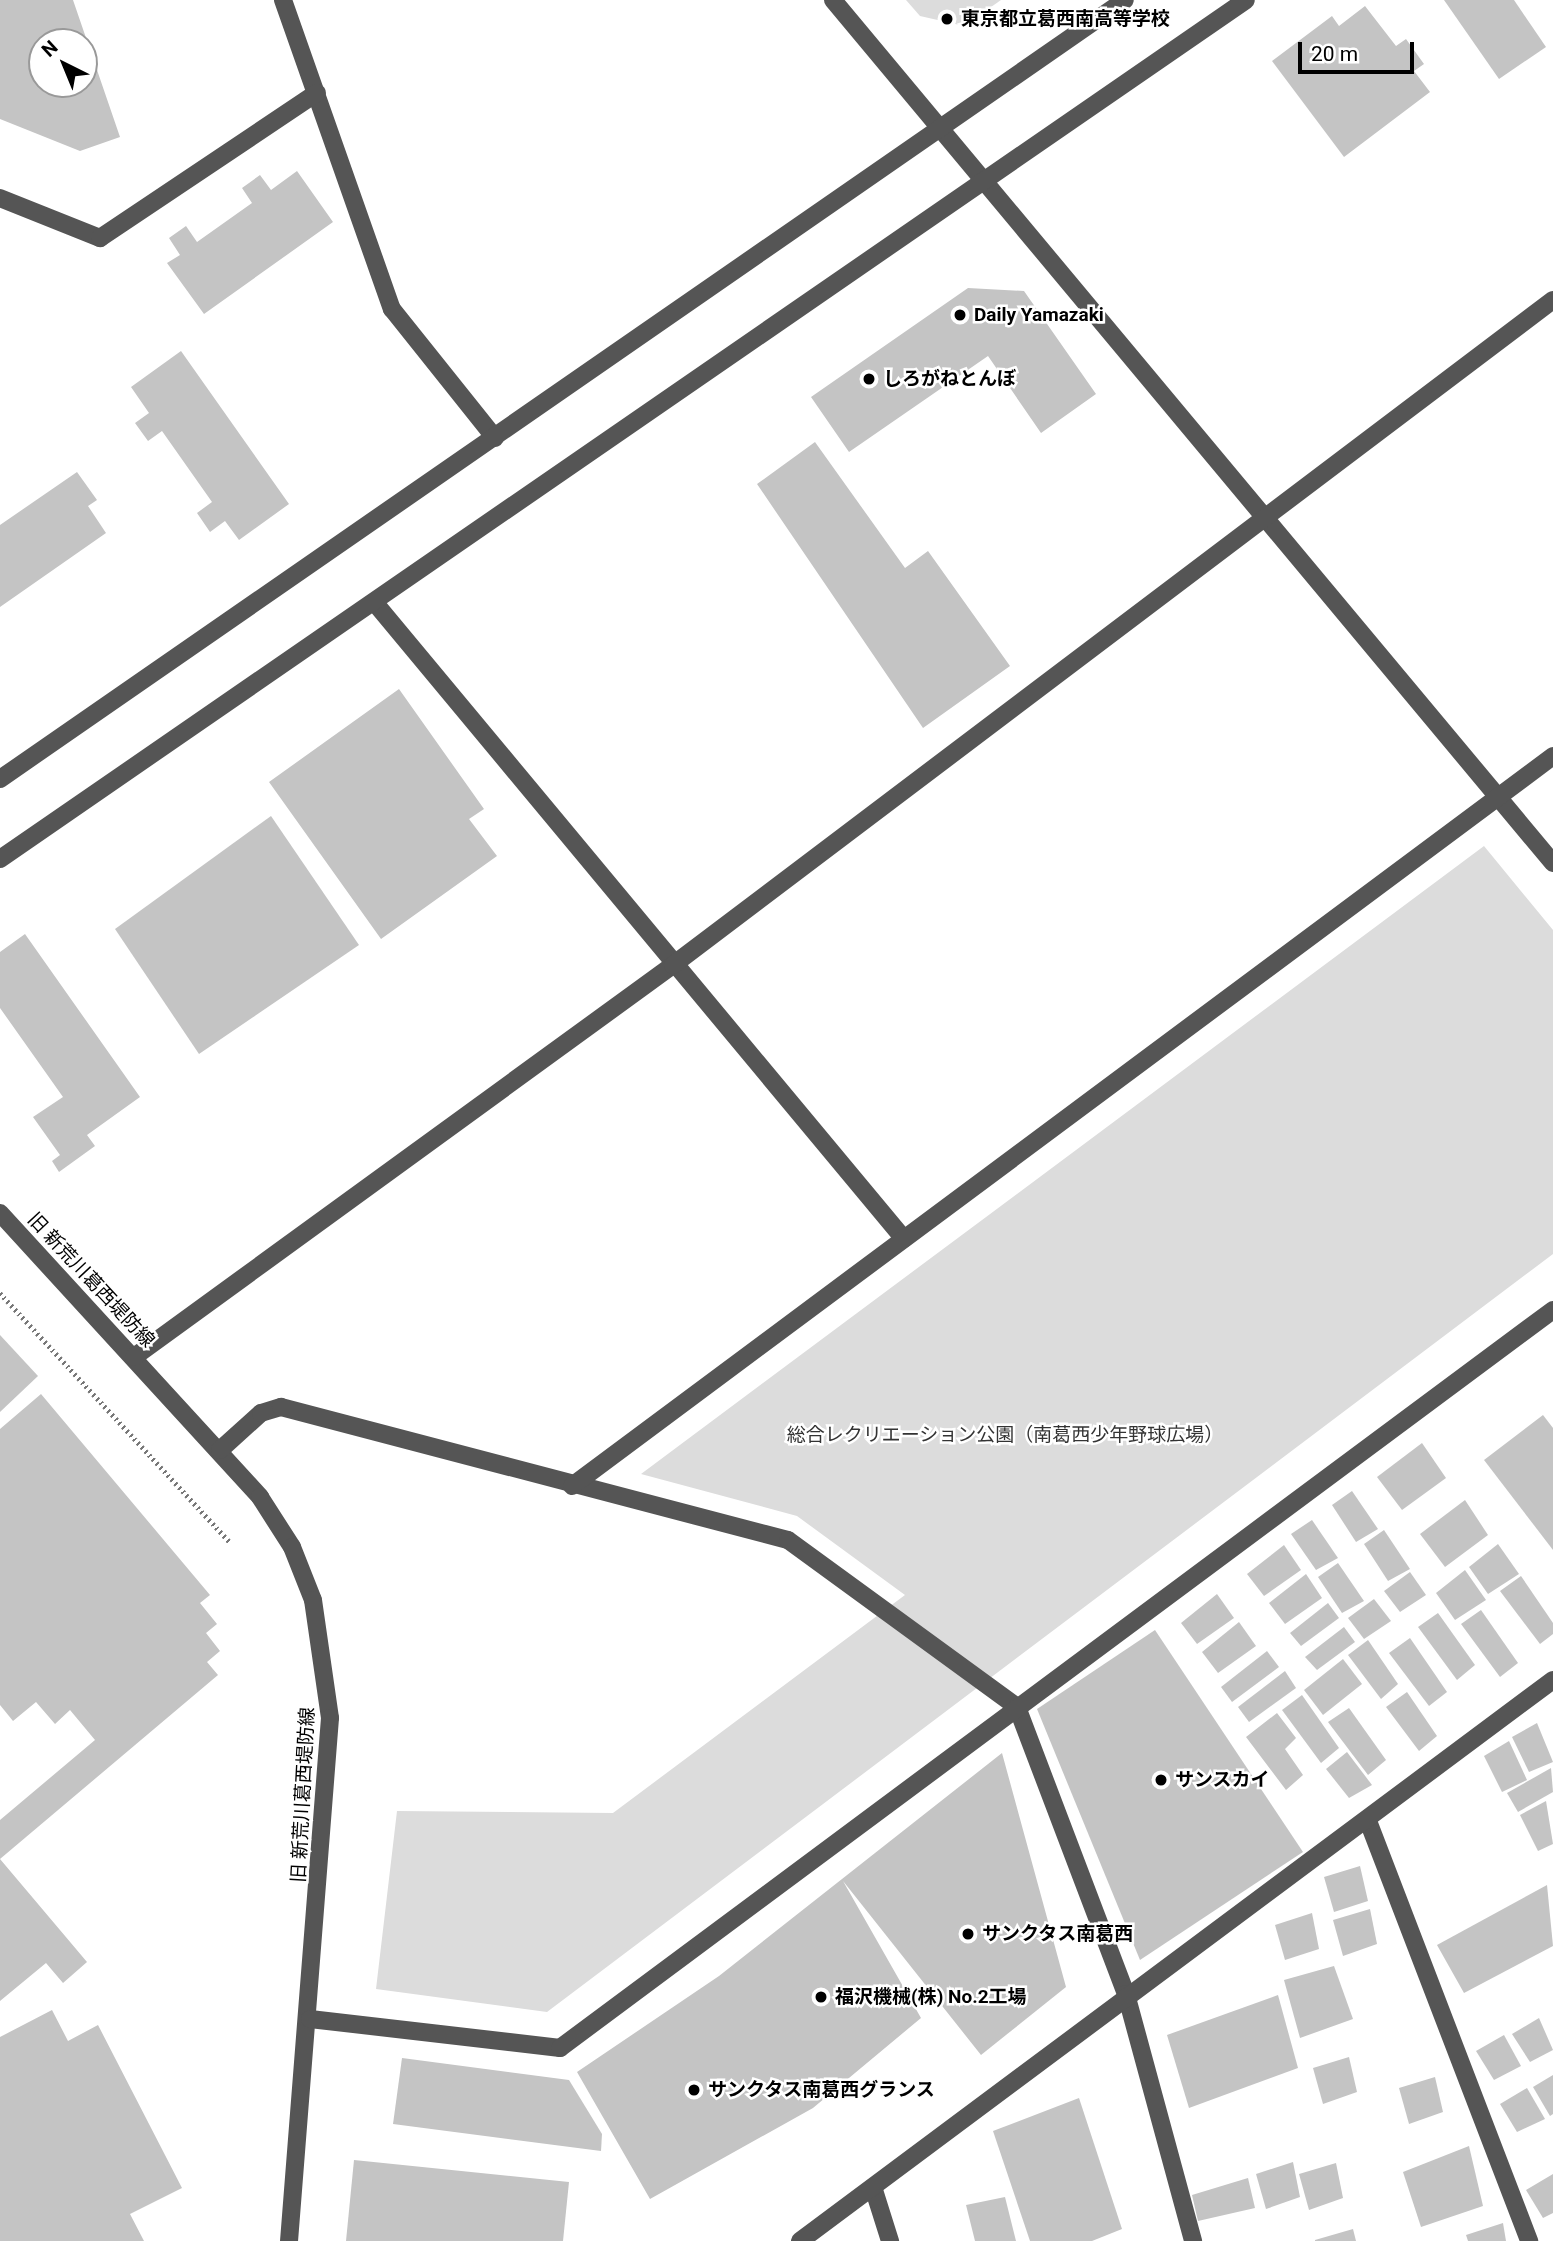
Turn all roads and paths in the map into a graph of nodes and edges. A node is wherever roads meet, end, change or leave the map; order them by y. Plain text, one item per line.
1 (283, 0) edge
2 (833, 0) edge
3 (1125, 0) edge
4 (1246, 0) edge
5 (317, 93) junction
6 (940, 128) junction
7 (987, 179) junction
8 (0, 198) edge
9 (1553, 300) edge
10 (495, 438) junction
11 (1262, 517) junction
12 (375, 603) junction
13 (1553, 756) edge
14 (0, 779) edge
15 (1498, 798) junction
16 (0, 859) edge
17 (1553, 863) edge
18 (673, 965) junction
19 (0, 1213) edge
20 (904, 1240) junction
21 (0, 1293) edge
22 (1553, 1310) edge
23 (134, 1357) junction
24 (220, 1450) junction
25 (572, 1486) junction
26 (231, 1544) dead end
27 (1553, 1680) edge
28 (1017, 1707) junction
29 (1368, 1821) junction
30 (1126, 1994) junction
31 (310, 2019) junction
32 (873, 2187) junction
33 (289, 2241) edge
34 (800, 2241) edge
35 (890, 2241) edge
36 (1193, 2241) edge
37 (1528, 2241) edge

1 - 5 street
2 - 6 street
3 - 6 street
4 - 7 street
5 - 8 street
5 - 10 street
6 - 7 street
6 - 10 street
7 - 11 street
7 - 12 street
9 - 11 street
10 - 14 street
11 - 15 street
11 - 18 street
12 - 16 street
12 - 18 street
13 - 15 street
15 - 17 street
15 - 20 street
18 - 20 street
18 - 23 street
19 - 23 street, 旧 新荒川葛西堤防線
20 - 25 street
21 - 26 path
22 - 28 street
23 - 24 street, 旧 新荒川葛西堤防線
24 - 25 street
24 - 31 street, 旧 新荒川葛西堤防線
25 - 28 street
27 - 29 street
28 - 30 street
28 - 31 street
29 - 30 street
29 - 37 street
30 - 32 street
30 - 36 street
31 - 33 street, 旧 新荒川葛西堤防線
32 - 34 street
32 - 35 street

